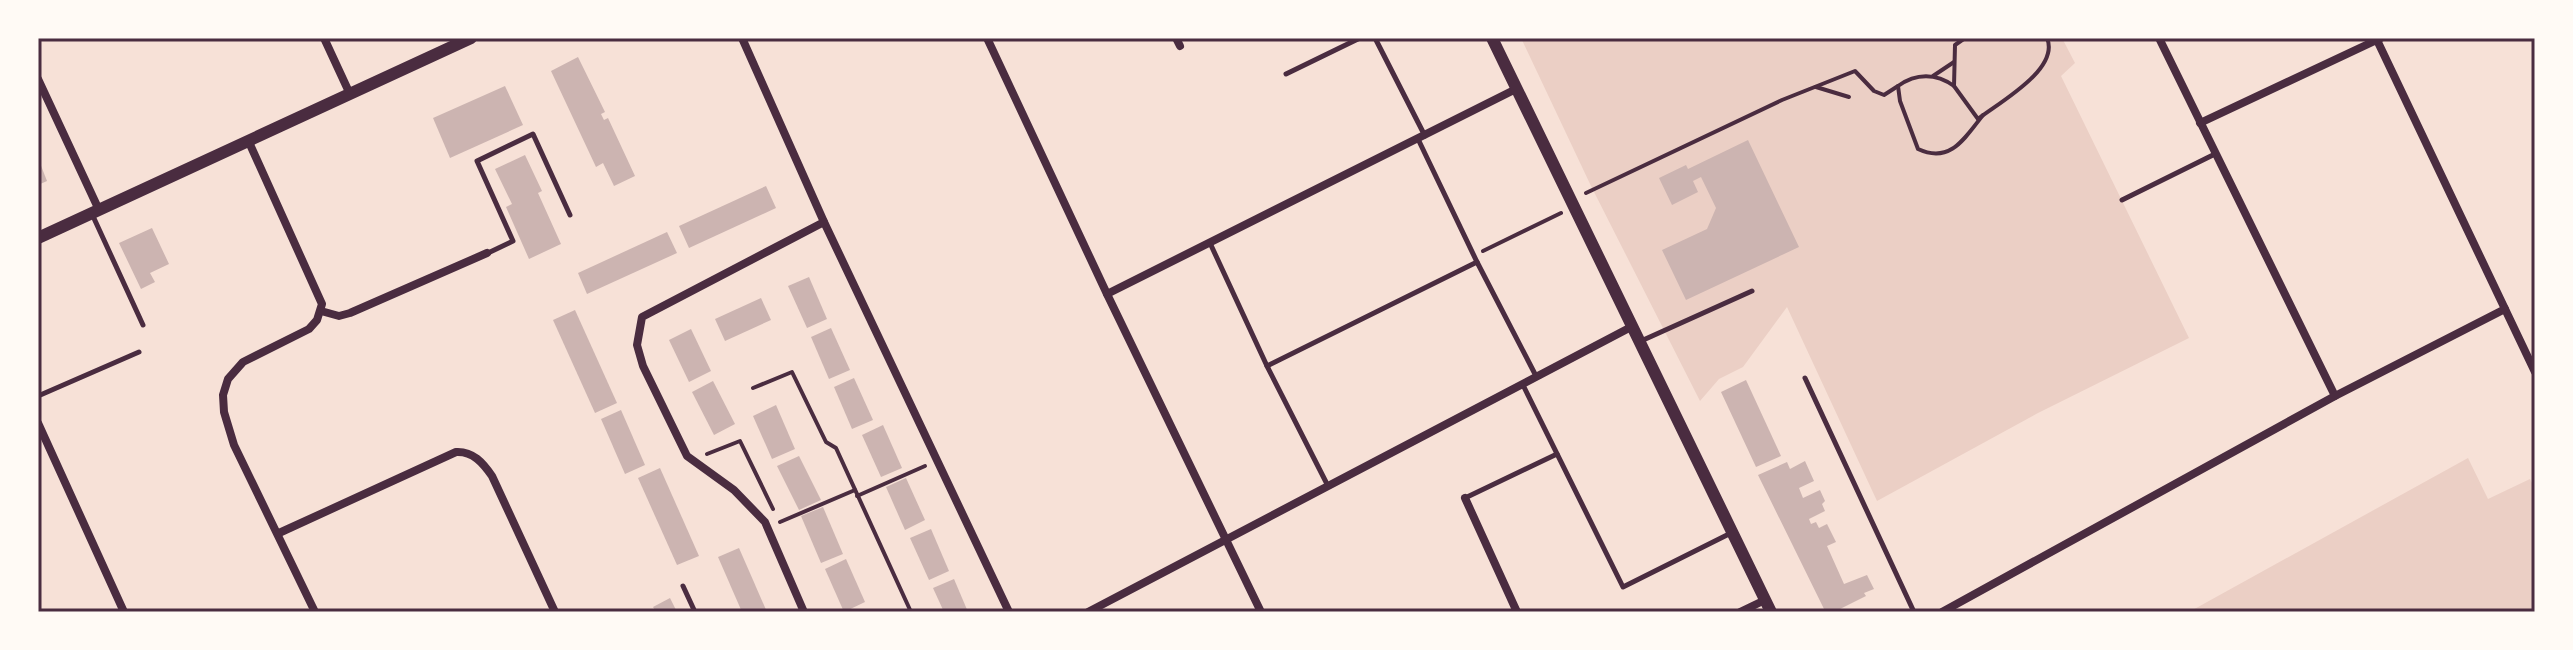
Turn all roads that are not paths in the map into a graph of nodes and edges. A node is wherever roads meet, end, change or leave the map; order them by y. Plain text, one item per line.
1 (324, 38) edge
2 (471, 38) edge
3 (742, 38) edge
4 (987, 38) edge
5 (1360, 38) edge
6 (1375, 38) edge
7 (1492, 38) edge
8 (2159, 38) edge
9 (2378, 39) edge
10 (1286, 74) dead end
11 (38, 79) edge
12 (1516, 89) junction
13 (349, 92) junction
14 (2200, 123) junction
15 (1421, 137) junction
16 (248, 140) junction
17 (2215, 154) junction
18 (2122, 200) dead end
19 (96, 211) junction
20 (570, 215) dead end
21 (824, 222) junction
22 (38, 238) edge
23 (1210, 243) junction
24 (487, 253) joint
25 (1477, 262) junction
26 (1752, 291) dead end
27 (1107, 294) junction
28 (2505, 309) junction
29 (321, 311) junction
30 (143, 325) dead end
31 (1633, 326) junction
32 (1640, 341) junction
33 (139, 352) dead end
34 (1267, 366) junction
35 (2535, 372) edge
36 (1536, 377) junction
37 (1805, 378) dead end
38 (1522, 384) junction
39 (38, 396) edge
40 (2335, 396) junction
41 (38, 423) edge
42 (1557, 454) junction
43 (1328, 486) junction
44 (1465, 498) joint
45 (279, 533) junction
46 (1733, 533) junction
47 (1226, 539) junction
48 (683, 586) dead end
49 (1768, 606) edge
50 (124, 612) edge
51 (315, 612) edge
52 (555, 612) edge
53 (695, 612) edge
54 (804, 612) edge
55 (1009, 612) edge
56 (1088, 612) edge
57 (1261, 612) edge
58 (1517, 612) edge
59 (1740, 612) edge
60 (1914, 612) edge
61 (1942, 612) edge

1 - 13 street
2 - 13 street
3 - 21 street
4 - 27 street
5 - 10 lane
6 - 15 lane
7 - 12 street
8 - 14 street
9 - 14 street
9 - 28 street
11 - 19 street
12 - 15 street
12 - 31 street
13 - 16 street
14 - 17 street
15 - 23 street
15 - 25 lane
16 - 19 street
16 - 29 street
17 - 18 lane
17 - 40 street
19 - 22 street
19 - 30 lane
20 - 24 lane
21 - 54 street
21 - 55 street
23 - 27 street
23 - 34 lane
24 - 29 street
25 - 34 lane
25 - 36 lane
26 - 32 lane
27 - 47 street
28 - 35 street
28 - 40 street
29 - 45 street
31 - 32 street
31 - 36 street
32 - 46 street
33 - 39 lane
34 - 43 lane
36 - 38 street
37 - 60 lane
38 - 42 lane
38 - 43 street
40 - 61 street
41 - 50 street
42 - 44 lane
42 - 46 lane
43 - 47 street
44 - 58 street
45 - 51 street
45 - 52 street
46 - 49 street
47 - 56 street
47 - 57 street
48 - 53 lane
49 - 59 street

